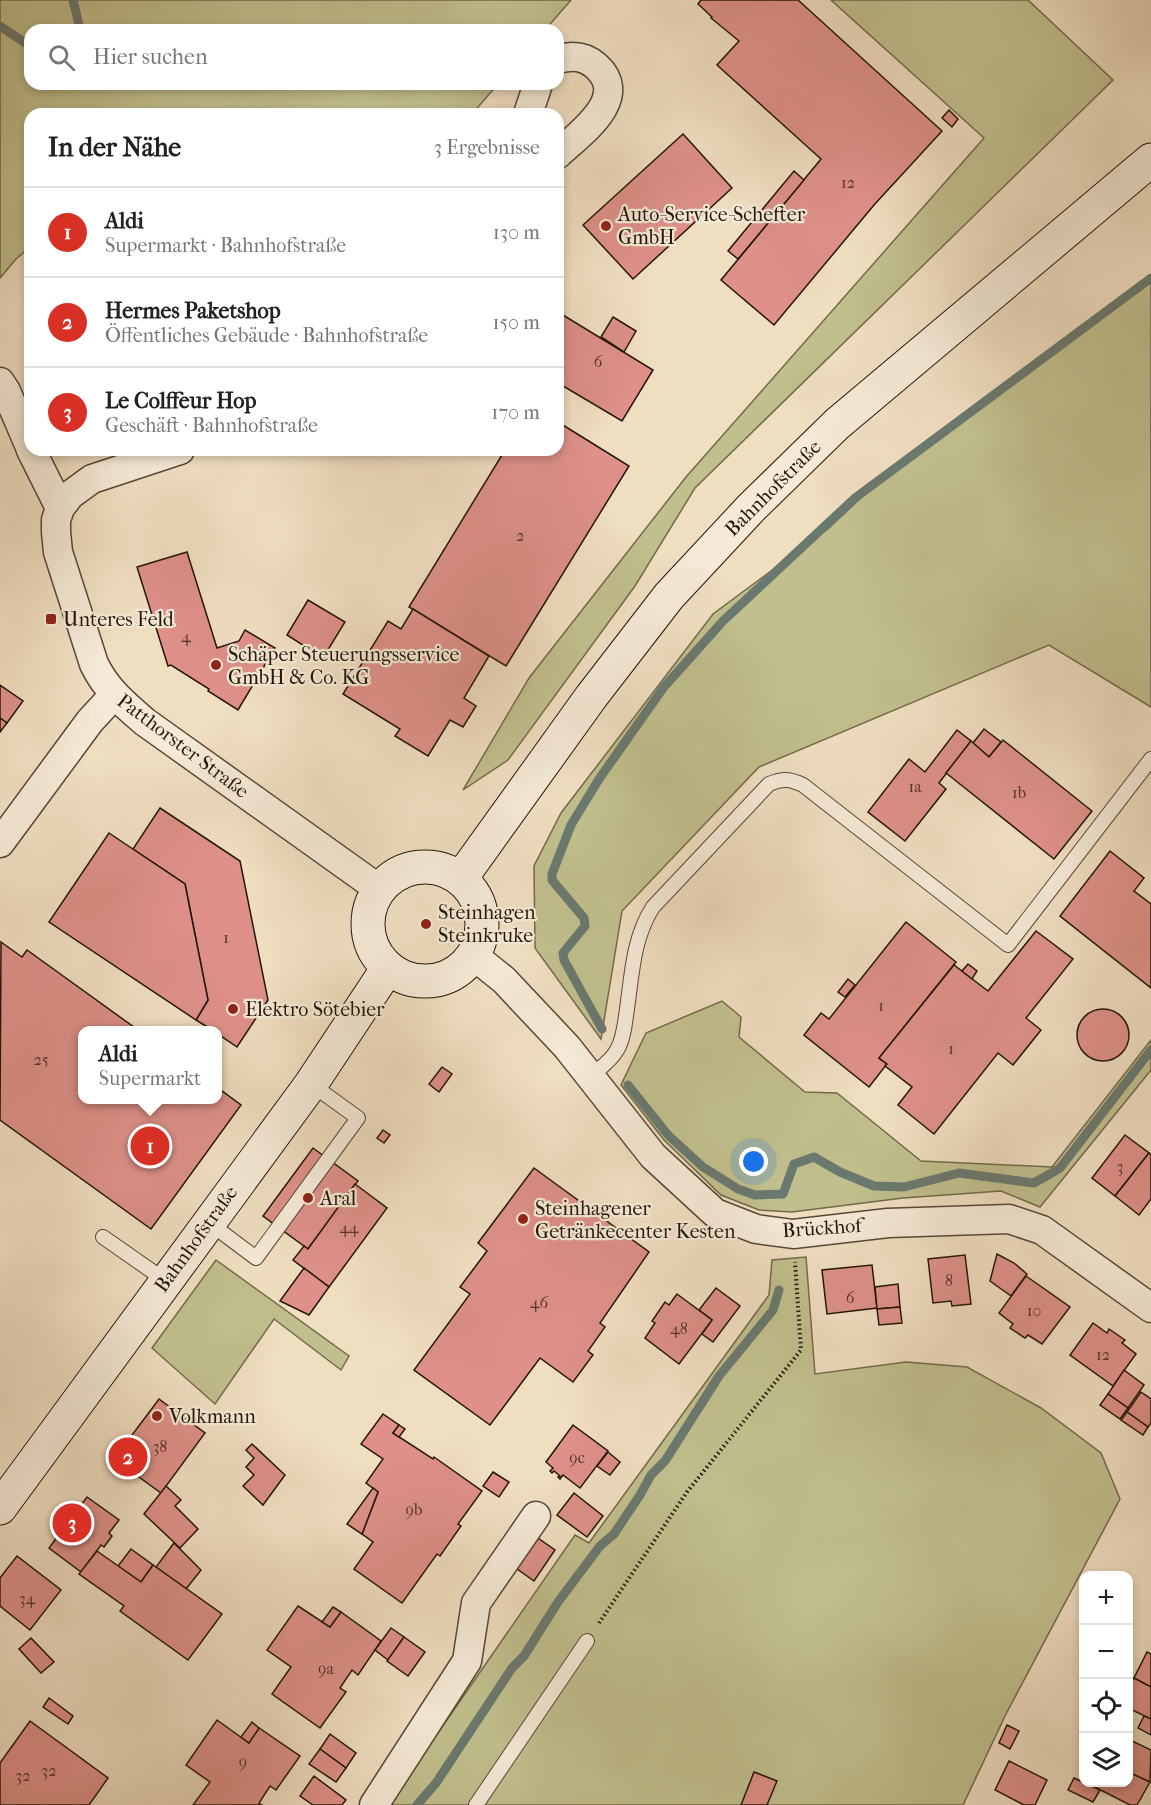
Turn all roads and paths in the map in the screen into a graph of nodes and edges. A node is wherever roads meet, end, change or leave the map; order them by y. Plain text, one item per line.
1 (564, 58) edge
2 (536, 90) edge
3 (530, 108) edge
4 (564, 148) edge
5 (1151, 160) edge
6 (0, 382) edge
7 (24, 432) edge
8 (35, 456) edge
9 (162, 456) edge
10 (60, 507) junction
11 (114, 695) junction
12 (1151, 759) edge
13 (0, 843) edge
14 (461, 878) junction
15 (379, 889) junction
16 (474, 956) junction
17 (388, 968) junction
18 (591, 1076) junction
19 (311, 1084) junction
20 (208, 1222) junction
21 (793, 1234) junction
22 (104, 1237) dead end
23 (166, 1281) junction
24 (1151, 1308) edge
25 (8, 1492) edge
26 (536, 1516) dead end
27 (587, 1641) joint
28 (374, 1805) edge
29 (477, 1805) edge

1 - 4 street
2 - 3 street
5 - 14 street, Bahnhofstraße
6 - 7 street
8 - 10 street
9 - 10 street
10 - 11 street, Patthorster Straße
11 - 13 street
11 - 15 street, Patthorster Straße
12 - 18 lane
14 - 15 street
14 - 16 street
15 - 17 street
16 - 17 street
16 - 18 street, Brückhof
17 - 19 street, Bahnhofstraße
18 - 21 street, Brückhof
19 - 20 street, Bahnhofstraße
19 - 20 lane
20 - 23 street, Bahnhofstraße
21 - 24 street, Brückhof
21 - 27 path
22 - 23 lane
23 - 25 street, Bahnhofstraße
26 - 28 street
27 - 29 lane

